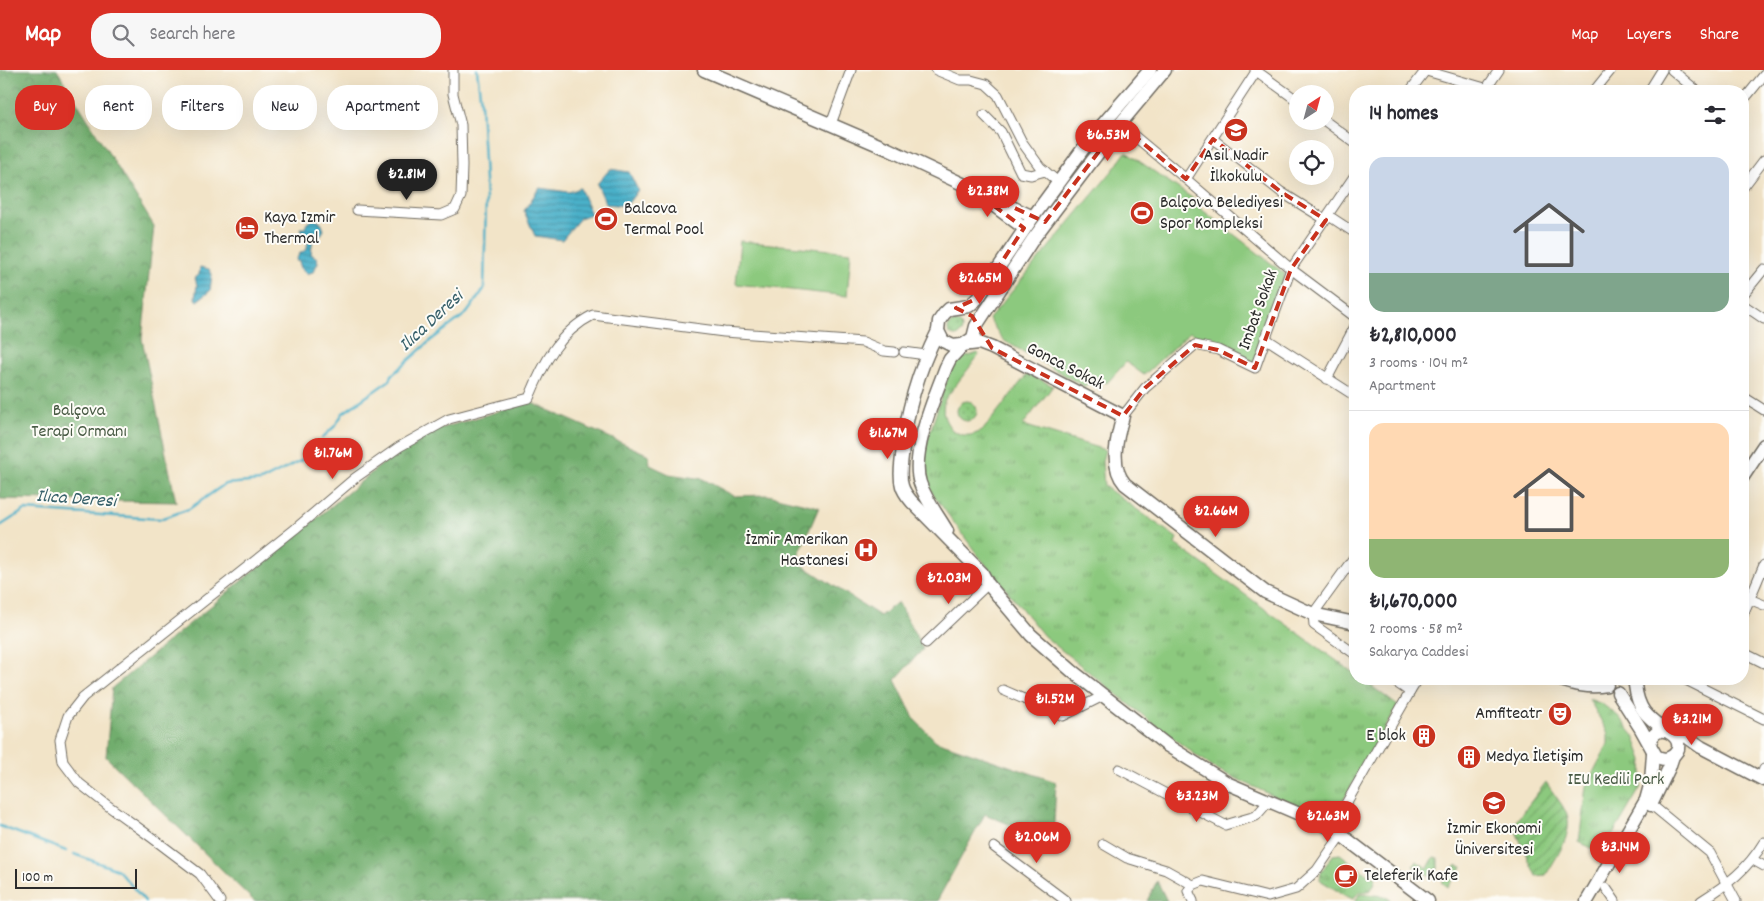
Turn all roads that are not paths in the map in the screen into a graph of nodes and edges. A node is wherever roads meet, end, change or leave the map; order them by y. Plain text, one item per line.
1 (453, 70) edge
2 (704, 70) edge
3 (851, 70) edge
4 (936, 70) edge
5 (1150, 70) edge
6 (1165, 70) edge
7 (1256, 70) edge
8 (1425, 70) edge
9 (1499, 70) edge
10 (1610, 70) edge
11 (1662, 70) edge
12 (1672, 70) edge
13 (1764, 75) edge
14 (1416, 85) edge
15 (1474, 85) edge
16 (1492, 85) edge
17 (1599, 85) edge
18 (1653, 85) edge
19 (1690, 85) edge
20 (1749, 93) edge
21 (1289, 94) edge
22 (984, 115) dead end
23 (831, 124) junction
24 (1120, 124) junction
25 (1334, 127) edge
26 (1349, 138) edge
27 (1213, 139) junction
28 (1764, 160) edge
29 (1045, 171) junction
30 (1186, 179) junction
31 (1749, 180) edge
32 (1058, 182) junction
33 (1349, 184) edge
34 (966, 186) junction
35 (357, 210) dead end
36 (1032, 217) junction
37 (1327, 218) junction
38 (1024, 228) junction
39 (1349, 230) edge
40 (1033, 239) junction
41 (1291, 269) junction
42 (1764, 269) edge
43 (1749, 287) edge
44 (956, 308) junction
45 (1749, 309) edge
46 (1349, 312) edge
47 (1764, 319) edge
48 (976, 326) junction
49 (938, 331) junction
50 (1349, 337) edge
51 (1265, 338) junction
52 (963, 345) junction
53 (992, 348) junction
54 (894, 352) dead end
55 (904, 352) dead end
56 (926, 355) junction
57 (1327, 379) junction
58 (1349, 392) edge
59 (1749, 400) edge
60 (1764, 410) edge
61 (1123, 416) junction
62 (1764, 446) edge
63 (1749, 467) edge
64 (953, 542) junction
65 (1349, 564) edge
66 (1764, 565) edge
67 (988, 584) junction
68 (1749, 592) edge
69 (1749, 599) edge
70 (1764, 605) edge
71 (1313, 614) junction
72 (1349, 621) edge
73 (926, 643) dead end
74 (1349, 650) edge
75 (1749, 656) edge
76 (1764, 663) edge
77 (1400, 685) edge
78 (1414, 685) edge
79 (1575, 685) edge
80 (1599, 685) edge
81 (1608, 685) edge
82 (1634, 685) edge
83 (1636, 685) edge
84 (1696, 685) edge
85 (1003, 690) dead end
86 (1410, 692) junction
87 (1618, 693) junction
88 (1105, 695) junction
89 (1764, 718) edge
90 (1670, 733) junction
91 (1701, 747) junction
92 (1652, 748) junction
93 (1675, 752) junction
94 (1120, 770) dead end
95 (1763, 776) edge
96 (1268, 801) junction
97 (1648, 802) junction
98 (1336, 832) junction
99 (1764, 842) edge
100 (1102, 844) dead end
101 (994, 847) dead end
102 (1753, 860) junction
103 (1764, 866) edge
104 (1727, 884) junction
105 (1193, 885) junction
106 (1606, 888) dead end
107 (220, 901) edge
108 (1066, 901) edge
109 (1193, 901) edge
110 (1428, 901) edge
111 (1587, 901) edge
112 (1615, 901) edge
113 (1701, 901) edge
114 (1736, 901) edge

1 - 35 street
2 - 23 main road
3 - 23 street
4 - 29 street
5 - 32 main road
6 - 24 main road
7 - 21 street
7 - 27 street
8 - 14 street
8 - 15 street
9 - 16 street
10 - 17 street
11 - 18 street
12 - 19 street
13 - 20 street
22 - 29 street
23 - 34 main road
24 - 30 street
24 - 40 main road
25 - 26 street
27 - 30 street
27 - 37 street
28 - 31 street
29 - 32 street
30 - 41 street
32 - 36 main road
33 - 37 street, Imbat Sokak
34 - 36 main road
34 - 38 main road
36 - 38 main road
36 - 40 main road
37 - 39 street
37 - 41 street, Imbat Sokak
38 - 44 main road
40 - 48 main road
41 - 46 street
41 - 51 street, Imbat Sokak
42 - 43 street
44 - 48 main road
44 - 49 main road
45 - 47 street
48 - 52 main road
48 - 53 main road
49 - 52 main road
49 - 56 main road
50 - 57 street
51 - 57 street
51 - 61 street, Imbat Sokak
52 - 53 main road
52 - 64 main road
53 - 61 main road, Gonca Sokak
54 - 107 street
55 - 56 street
56 - 64 main road
57 - 58 street
59 - 60 street
61 - 71 main road
62 - 63 main road
64 - 67 main road
65 - 71 street
66 - 68 street
67 - 73 street
67 - 88 main road
69 - 70 street
71 - 72 main road
71 - 74 street
75 - 76 street
77 - 86 street
78 - 86 street
79 - 80 main road
81 - 87 main road
82 - 87 main road
83 - 90 main road
84 - 89 street
85 - 88 street
86 - 98 street
87 - 92 main road
88 - 96 main road
90 - 91 main road
90 - 92 main road
90 - 93 main road
91 - 93 main road
91 - 95 main road
92 - 93 main road
92 - 97 main road
93 - 97 main road
94 - 96 street
96 - 98 main road
97 - 104 street
97 - 111 main road
98 - 105 street
98 - 110 main road
99 - 102 street
100 - 105 street
101 - 108 street
102 - 103 street
102 - 104 street
104 - 113 street
104 - 114 street
105 - 109 street
106 - 112 street

